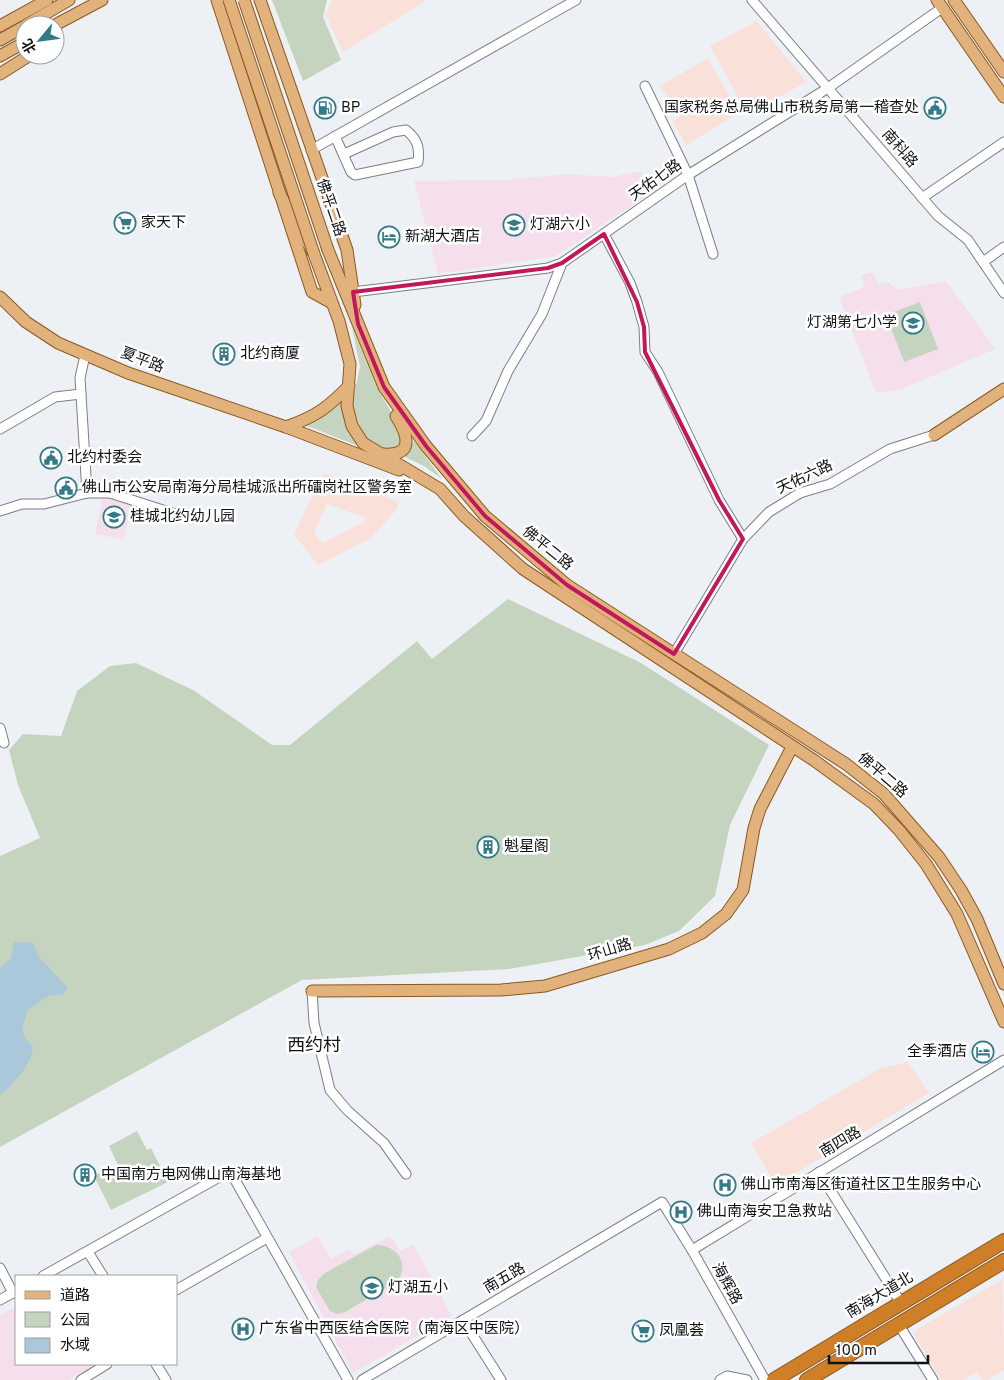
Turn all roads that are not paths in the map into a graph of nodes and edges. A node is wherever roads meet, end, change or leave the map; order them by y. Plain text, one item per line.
1 (47, 0) edge
2 (69, 0) edge
3 (102, 0) edge
4 (244, 0) edge
5 (260, 0) edge
6 (576, 0) edge
7 (752, 0) edge
8 (954, 0) edge
9 (220, 1) edge
10 (939, 4) edge
11 (43, 15) edge
12 (73, 15) junction
13 (65, 19) edge
14 (267, 22) junction
15 (65, 23) edge
16 (0, 26) edge
17 (15, 31) edge
18 (227, 33) junction
19 (0, 40) edge
20 (15, 48) edge
21 (0, 56) edge
22 (15, 64) edge
23 (1004, 72) edge
24 (0, 74) edge
25 (645, 86) dead end
26 (828, 88) junction
27 (1004, 97) edge
28 (335, 136) junction
29 (1004, 142) edge
30 (311, 150) junction
31 (344, 154) junction
32 (688, 175) junction
33 (279, 193) junction
34 (922, 198) junction
35 (604, 234) junction
36 (1004, 247) edge
37 (314, 254) junction
38 (713, 254) dead end
39 (300, 257) junction
40 (983, 262) junction
41 (562, 263) junction
42 (320, 271) junction
43 (353, 292) junction
44 (1004, 293) edge
45 (1, 301) edge
46 (332, 303) junction
47 (358, 324) junction
48 (84, 355) junction
49 (349, 386) junction
50 (384, 387) junction
51 (1004, 389) edge
52 (81, 394) junction
53 (286, 427) junction
54 (0, 429) edge
55 (934, 435) joint
56 (472, 436) dead end
57 (381, 454) junction
58 (404, 468) junction
59 (88, 493) junction
60 (0, 511) edge
61 (188, 518) dead end
62 (744, 539) junction
63 (674, 654) junction
64 (0, 728) edge
65 (4, 743) dead end
66 (792, 747) junction
67 (1004, 984) edge
68 (312, 991) joint
69 (1004, 1022) edge
70 (1004, 1060) edge
71 (819, 1172) junction
72 (406, 1174) dead end
73 (662, 1202) joint
74 (267, 1238) junction
75 (1004, 1241) edge
76 (692, 1250) junction
77 (88, 1252) junction
78 (1004, 1261) edge
79 (0, 1268) edge
80 (45, 1275) edge
81 (102, 1275) edge
82 (178, 1289) edge
83 (15, 1292) edge
84 (0, 1300) edge
85 (900, 1303) junction
86 (463, 1320) junction
87 (899, 1325) junction
88 (106, 1365) edge
89 (157, 1365) edge
90 (81, 1380) edge
91 (166, 1380) edge
92 (348, 1380) edge
93 (362, 1380) edge
94 (501, 1380) edge
95 (720, 1380) edge
96 (747, 1380) edge
97 (764, 1380) edge
98 (774, 1380) edge
99 (807, 1380) edge
100 (933, 1380) edge

1 - 16 main road
2 - 11 main road
3 - 12 main road
4 - 47 main road, 佛平二路, bridge
5 - 14 main road
6 - 28 street
7 - 26 street, 南科路
8 - 23 main road
9 - 18 main road
9 - 37 main road, 佛平二路, bridge
10 - 26 street, 天佑七路
10 - 27 main road
12 - 13 main road
12 - 15 main road
14 - 18 main road
14 - 30 main road
17 - 19 main road
18 - 33 main road
20 - 21 main road
22 - 24 main road
25 - 32 street
26 - 32 street, 天佑七路
26 - 34 street, 南科路
28 - 30 street
28 - 31 street
29 - 34 street
30 - 43 main road
31 - 31 street
32 - 35 street, 天佑七路
32 - 38 street
33 - 37 main road
33 - 39 main road
34 - 40 street, 南科路
35 - 41 street, 天佑七路
35 - 62 street
36 - 40 street
37 - 42 main road, 佛平二路
39 - 42 main road
39 - 46 main road
40 - 44 street, 南科路
41 - 43 street, 天佑七路
41 - 56 street
42 - 46 main road, 佛平二路
43 - 47 main road
45 - 48 main road, 夏平路
46 - 49 main road, 佛平二路
47 - 50 main road, 佛平二路
48 - 52 street
48 - 53 main road, 夏平路
49 - 53 main road
49 - 57 main road, 佛平二路
50 - 57 main road
50 - 63 main road, 佛平二路
51 - 55 main road, 天佑六路
52 - 54 street
52 - 59 street
53 - 58 main road, 夏平路
55 - 62 street, 天佑六路
57 - 58 main road, 佛平二路
58 - 66 main road, 佛平二路
59 - 60 street
59 - 61 street
62 - 63 street, 天佑六路
63 - 67 main road, 佛平二路
64 - 65 street
66 - 68 main road, 环山路
66 - 69 main road, 佛平二路
68 - 72 street
70 - 71 street, 南四路
71 - 76 street, 南四路
71 - 85 street
73 - 76 street, 海辉路
73 - 86 street, 南五路
74 - 77 street
74 - 82 street
74 - 92 street
75 - 85 highway, 南海大道北
76 - 97 street, 海辉路
77 - 80 street
77 - 81 street
78 - 87 highway
79 - 83 street
83 - 84 street
85 - 98 highway, 南海大道北
86 - 93 street, 南五路
86 - 94 street
87 - 99 highway
87 - 100 street
88 - 90 street
89 - 91 street
95 - 96 street

